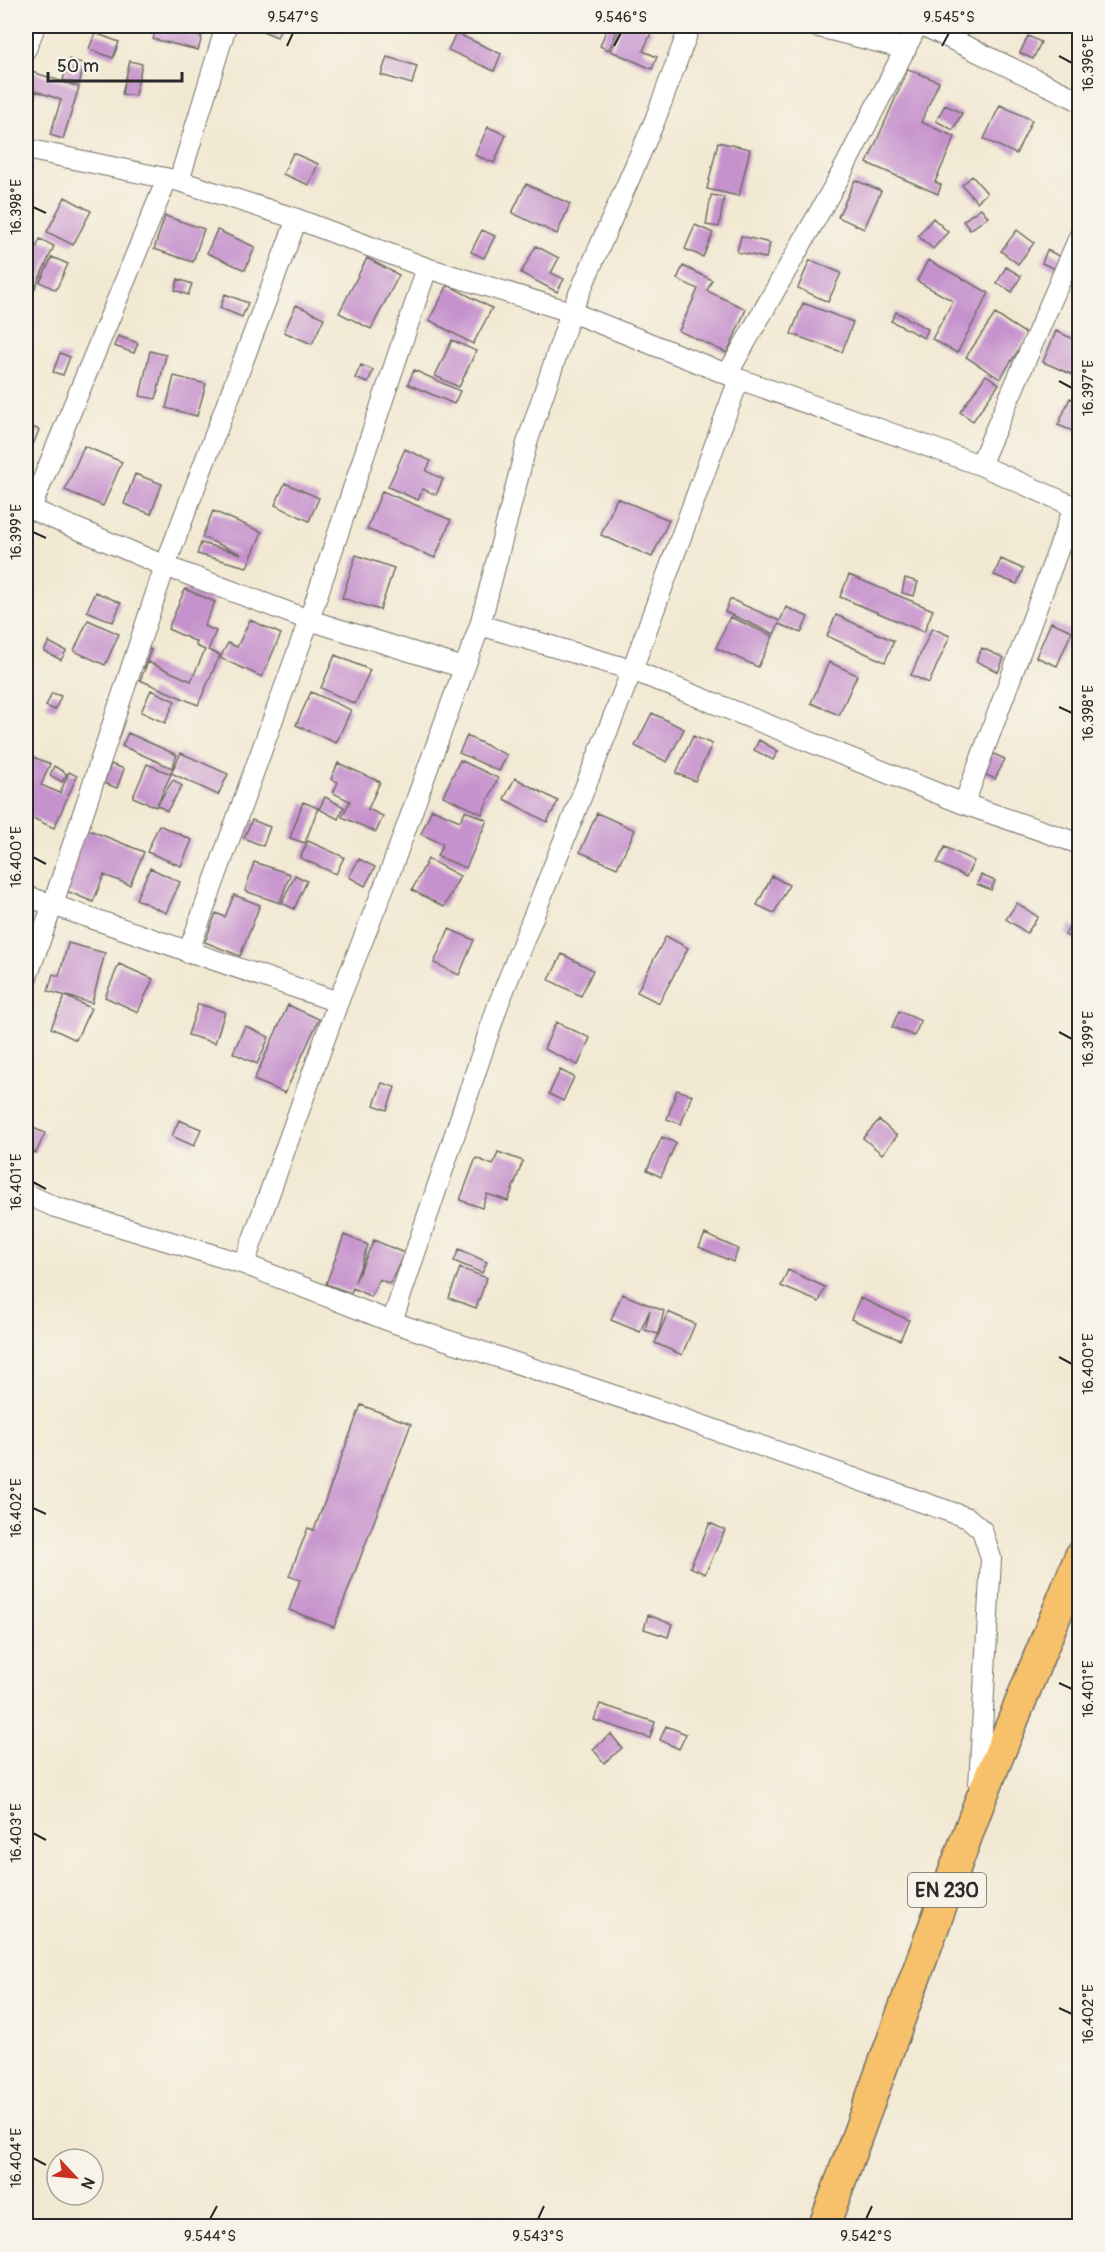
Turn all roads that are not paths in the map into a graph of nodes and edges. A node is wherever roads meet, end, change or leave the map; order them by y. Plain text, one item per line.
1 (35, 26) edge
2 (226, 26) edge
3 (690, 26) edge
4 (815, 26) edge
5 (917, 26) edge
6 (924, 26) edge
7 (26, 49) edge
8 (906, 49) junction
9 (1080, 101) edge
10 (26, 149) edge
11 (173, 180) junction
12 (297, 219) junction
13 (1080, 235) edge
14 (427, 268) junction
15 (571, 312) junction
16 (734, 376) junction
17 (980, 465) junction
18 (28, 507) edge
19 (1077, 508) edge
20 (165, 566) junction
21 (309, 620) junction
22 (480, 624) junction
23 (464, 668) junction
24 (632, 670) junction
25 (964, 804) junction
26 (1078, 838) edge
27 (26, 896) edge
28 (53, 904) junction
29 (188, 953) junction
30 (26, 980) edge
31 (338, 1002) junction
32 (26, 1194) edge
33 (243, 1264) junction
34 (392, 1322) junction
35 (1079, 1562) edge
36 (978, 1806) junction
37 (824, 2226) edge

1 - 7 street
2 - 11 street
3 - 15 street
4 - 8 street
5 - 8 street
6 - 9 street
8 - 16 street
10 - 11 street
11 - 12 street
11 - 18 street
12 - 14 street
12 - 20 street
13 - 17 street
14 - 15 street
14 - 21 street
15 - 16 street
15 - 22 street
16 - 17 street
16 - 24 street
17 - 19 street
18 - 20 street
19 - 25 street
20 - 21 street
20 - 28 street
21 - 23 street
21 - 29 street
22 - 23 street
22 - 24 street
23 - 31 street
24 - 25 street
24 - 34 street
25 - 26 street
27 - 28 street
28 - 29 street
28 - 30 street
29 - 31 street
31 - 33 street
32 - 33 street
33 - 34 street
34 - 36 street
35 - 36 main road, EN 230
36 - 37 main road, EN 230

